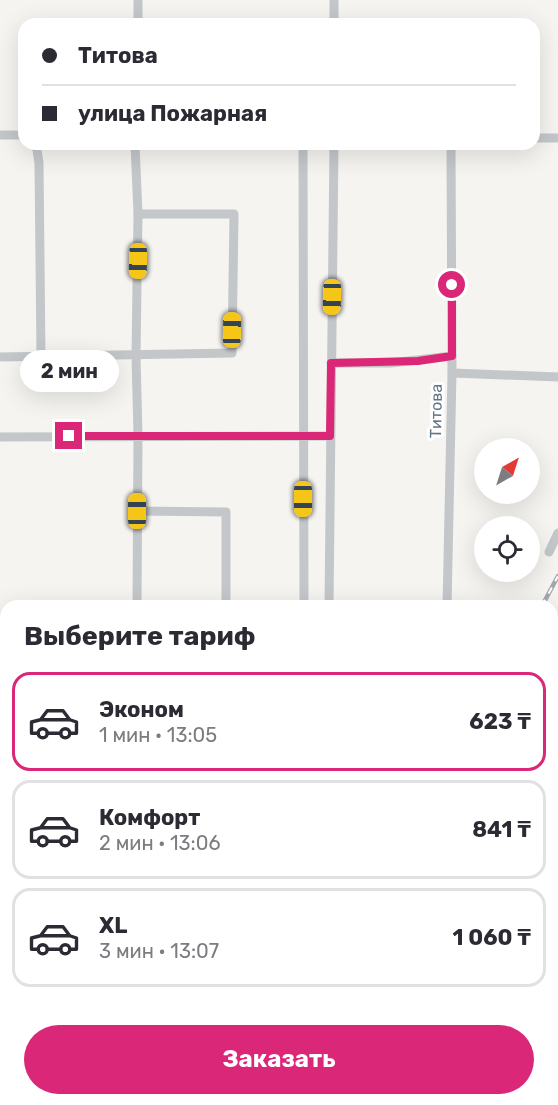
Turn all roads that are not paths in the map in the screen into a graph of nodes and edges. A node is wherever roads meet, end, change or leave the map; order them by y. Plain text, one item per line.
1 (138, 0) edge
2 (334, 0) edge
3 (138, 18) edge
4 (334, 18) edge
5 (0, 135) edge
6 (18, 135) edge
7 (540, 138) edge
8 (558, 138) edge
9 (37, 150) edge
10 (135, 150) edge
11 (303, 150) edge
12 (334, 150) edge
13 (451, 150) edge
14 (138, 214) junction
15 (136, 356) junction
16 (452, 356) junction
17 (0, 357) edge
18 (41, 357) junction
19 (331, 363) junction
20 (452, 373) junction
21 (558, 377) edge
22 (303, 435) junction
23 (138, 436) junction
24 (330, 436) junction
25 (0, 437) edge
26 (137, 511) junction
27 (558, 533) edge
28 (549, 552) dead end
29 (137, 600) edge
30 (226, 600) edge
31 (304, 600) edge
32 (329, 600) edge
33 (447, 600) edge

1 - 3 street
2 - 4 street
5 - 6 street
7 - 8 street
9 - 18 street
10 - 14 street
11 - 22 street
12 - 19 street
13 - 16 street, Титова
14 - 15 street
14 - 15 street
15 - 18 street
15 - 23 street
16 - 19 street
16 - 20 street, Титова
17 - 18 street
19 - 24 street
20 - 21 street
20 - 33 street, Титова
22 - 23 street
22 - 24 street
22 - 31 street
23 - 25 street
23 - 26 street
24 - 32 street
26 - 29 street
26 - 30 street
27 - 28 street

